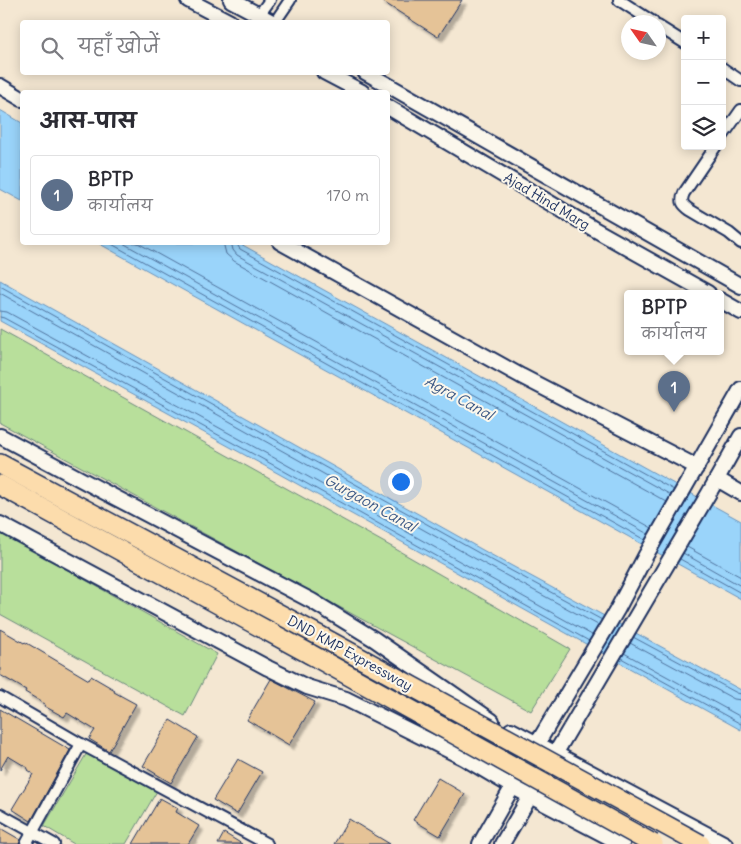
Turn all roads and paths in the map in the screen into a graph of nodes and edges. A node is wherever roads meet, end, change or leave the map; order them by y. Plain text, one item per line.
1 (188, 0) edge
2 (231, 0) edge
3 (270, 0) edge
4 (290, 0) edge
5 (619, 0) edge
6 (259, 15) junction
7 (642, 15) edge
8 (226, 20) edge
9 (269, 20) edge
10 (275, 20) edge
11 (666, 31) edge
12 (681, 40) edge
13 (726, 71) edge
14 (330, 75) edge
15 (370, 75) edge
16 (741, 80) edge
17 (0, 86) edge
18 (358, 90) edge
19 (20, 97) edge
20 (390, 107) edge
21 (741, 110) edge
22 (726, 131) edge
23 (713, 150) edge
24 (656, 238) junction
25 (741, 243) edge
26 (285, 245) edge
27 (646, 257) junction
28 (741, 286) edge
29 (703, 290) edge
30 (724, 302) edge
31 (741, 312) edge
32 (741, 389) edge
33 (0, 436) edge
34 (741, 436) edge
35 (0, 464) edge
36 (697, 467) junction
37 (717, 479) junction
38 (0, 485) edge
39 (741, 493) edge
40 (0, 524) edge
41 (632, 583) junction
42 (650, 593) junction
43 (0, 697) edge
44 (81, 744) junction
45 (537, 744) junction
46 (556, 754) junction
47 (514, 787) junction
48 (531, 796) junction
49 (0, 814) edge
50 (33, 832) junction
51 (26, 844) edge
52 (54, 844) edge
53 (267, 844) edge
54 (480, 844) edge
55 (502, 844) edge
56 (622, 844) edge
57 (653, 844) edge
58 (700, 844) edge
59 (725, 844) edge

1 - 8 street
2 - 6 street
3 - 6 street
4 - 10 street
5 - 7 street
6 - 9 street
11 - 12 street
13 - 16 street
14 - 18 street
15 - 24 street
17 - 19 street
20 - 27 street, Ajad Hind Marg
21 - 22 street
23 - 25 street
24 - 27 street
24 - 28 street
26 - 36 street
27 - 29 street, Ajad Hind Marg
30 - 31 street
32 - 36 street
33 - 45 street
34 - 37 street
35 - 58 highway, DND KMP Expressway, bridge
36 - 41 street
37 - 39 street
37 - 42 street
38 - 57 highway, DND KMP Expressway, bridge
40 - 47 street
41 - 42 street
41 - 45 street
42 - 46 street
43 - 44 street
44 - 50 street
44 - 53 street
45 - 46 street
45 - 47 street
46 - 48 street
46 - 59 street
47 - 48 street
47 - 54 street
48 - 55 street
48 - 56 street
49 - 50 street
50 - 51 street
50 - 52 street

